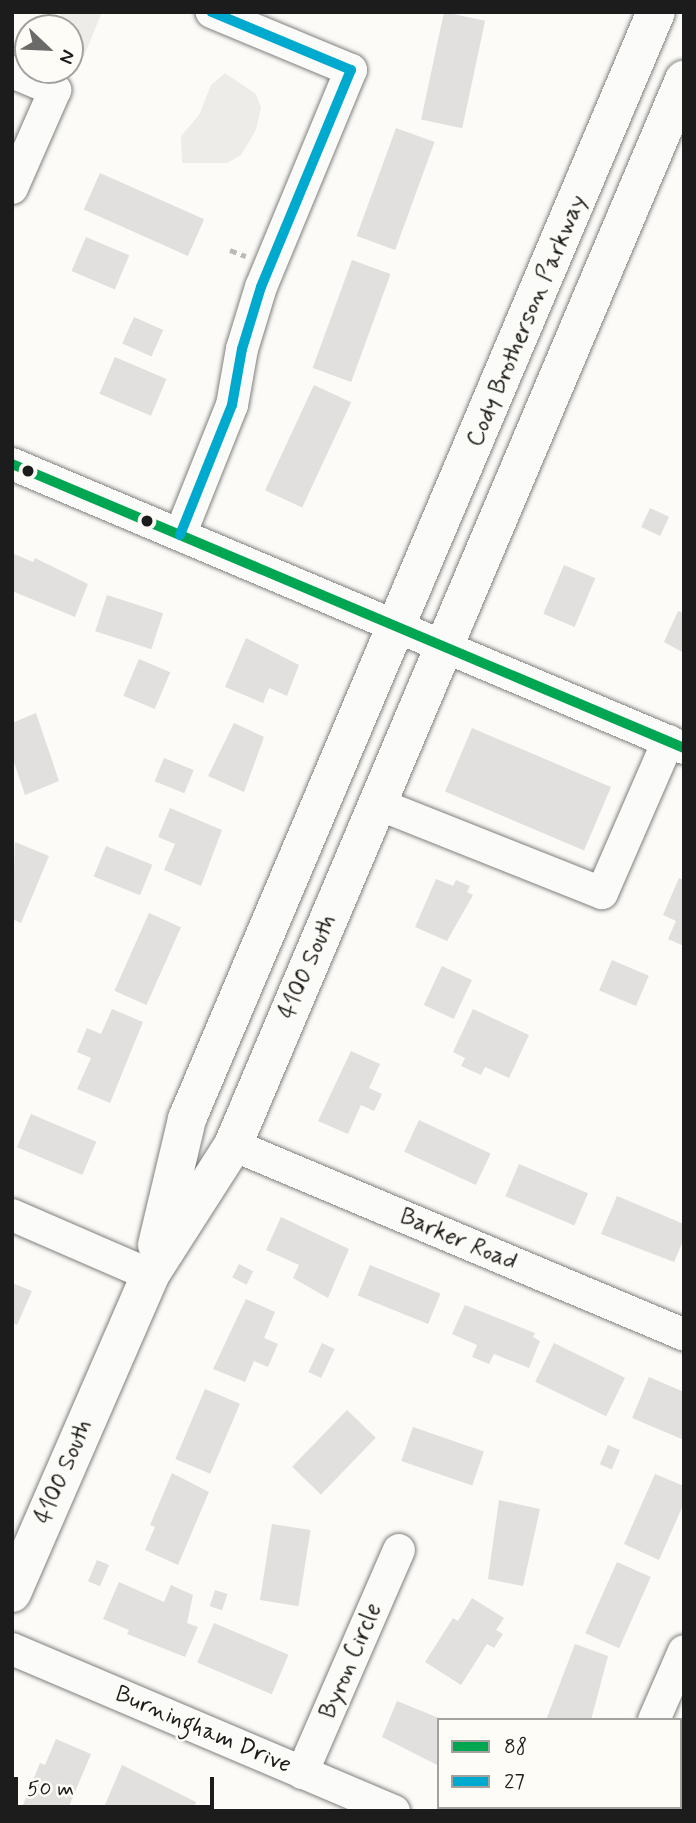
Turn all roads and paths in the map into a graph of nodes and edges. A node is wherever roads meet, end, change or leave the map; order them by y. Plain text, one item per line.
1 (212, 12) edge
2 (656, 12) edge
3 (12, 72) edge
4 (684, 80) edge
5 (12, 188) edge
6 (12, 464) edge
7 (180, 535) junction
8 (399, 629) junction
9 (446, 649) junction
10 (676, 745) edge
11 (378, 804) junction
12 (233, 1145) junction
13 (12, 1215) edge
14 (150, 1275) junction
15 (684, 1335) edge
16 (399, 1550) dead end
17 (12, 1593) edge
18 (12, 1649) edge
19 (684, 1651) edge
20 (655, 1718) edge
21 (302, 1773) junction
22 (394, 1811) edge

1 - 7 street
2 - 8 main road, Cody Brotherson Parkway
3 - 5 street
4 - 9 main road
6 - 7 street
7 - 8 street
8 - 9 street
8 - 14 main road, 4100 South
9 - 10 street
9 - 11 main road, 4100 South
10 - 11 street
11 - 12 main road, 4100 South
12 - 14 main road, 4100 South
12 - 15 street, Barker Road
13 - 14 street
14 - 17 main road, 4100 South
16 - 21 street, Byron Circle
18 - 21 street, Burningham Drive
19 - 20 street
21 - 22 street, Burningham Drive

